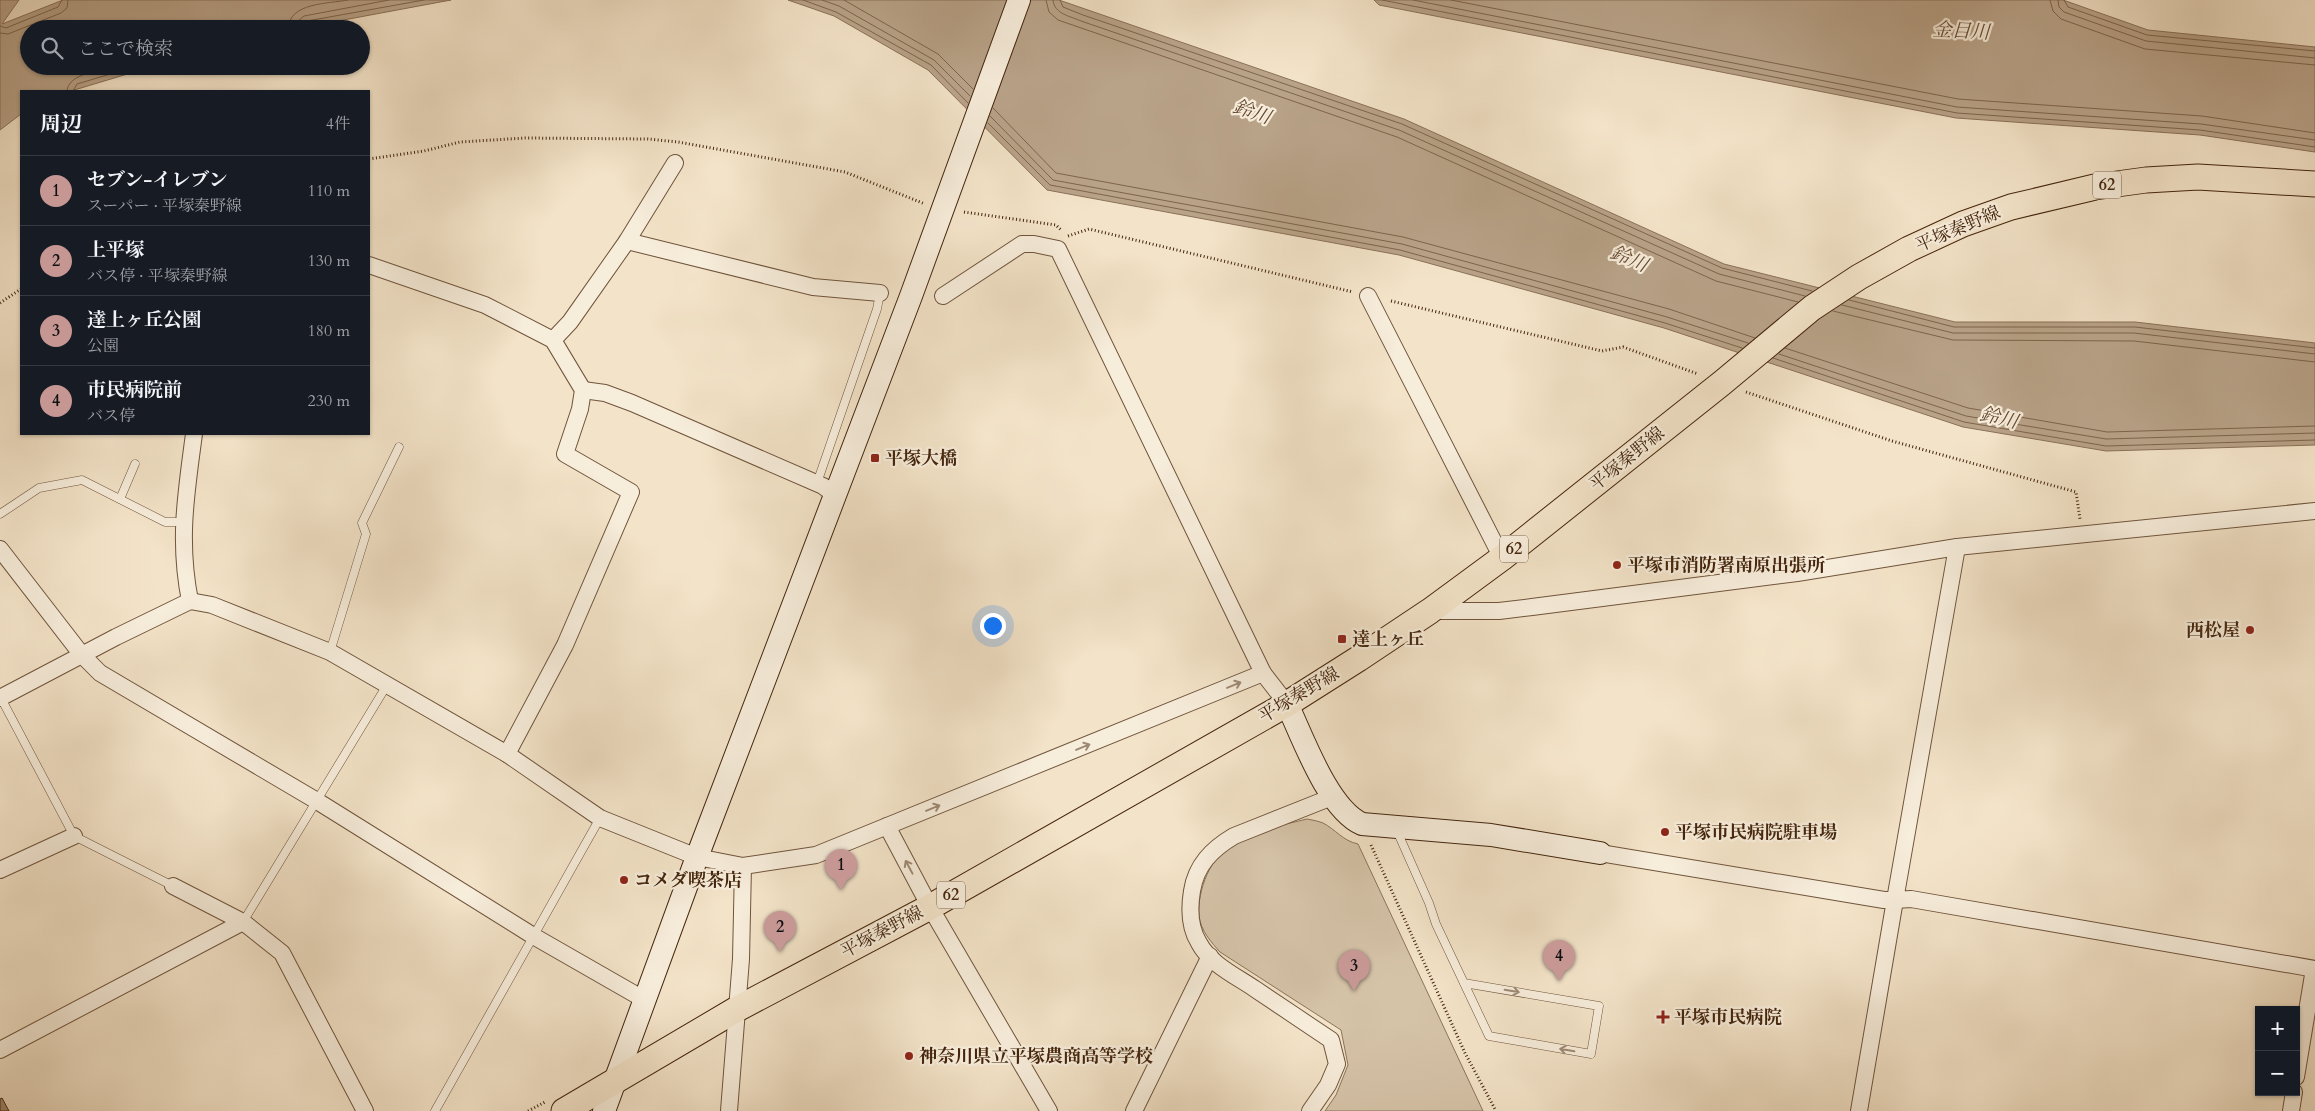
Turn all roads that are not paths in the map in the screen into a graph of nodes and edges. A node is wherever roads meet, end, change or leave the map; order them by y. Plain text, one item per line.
1 (1019, 0) edge
2 (674, 163) dead end
3 (2315, 184) edge
4 (627, 241) junction
5 (370, 265) edge
6 (880, 293) joint
7 (943, 296) dead end
8 (1368, 296) road end
9 (553, 340) junction
10 (583, 390) junction
11 (194, 435) edge
12 (399, 447) dead end
13 (135, 464) dead end
14 (817, 483) junction
15 (835, 496) junction
16 (120, 499) junction
17 (2315, 511) edge
18 (0, 514) edge
19 (183, 522) junction
20 (1957, 547) junction
21 (0, 549) edge
22 (1502, 558) junction
23 (190, 601) junction
24 (1430, 611) junction
25 (330, 652) junction
26 (82, 655) junction
27 (1263, 673) junction
28 (387, 685) junction
29 (0, 698) edge
30 (1287, 704) junction
31 (507, 754) junction
32 (1332, 797) junction
33 (317, 801) junction
34 (600, 818) junction
35 (888, 826) junction
36 (1396, 828) junction
37 (74, 836) junction
38 (1600, 854) joint
39 (697, 857) junction
40 (743, 866) junction
41 (0, 870) edge
42 (173, 886) joint
43 (1895, 900) junction
44 (930, 907) junction
45 (243, 922) junction
46 (535, 937) junction
47 (1210, 956) junction
48 (2315, 969) edge
49 (1464, 982) junction
50 (645, 1000) junction
51 (737, 1009) junction
52 (0, 1050) edge
53 (2300, 1054) edge
54 (613, 1084) junction
55 (2293, 1096) edge
56 (558, 1104) edge
57 (365, 1111) edge
58 (436, 1111) edge
59 (604, 1111) edge
60 (729, 1111) edge
61 (1049, 1111) edge
62 (1134, 1111) edge
63 (1310, 1111) edge
64 (1859, 1111) edge
65 (2290, 1111) edge

1 - 15 street
2 - 4 street
3 - 22 main road, 平塚秦野線 / 62
4 - 6 street
4 - 9 street
5 - 9 street
6 - 14 lane
7 - 27 street
8 - 22 street
9 - 10 street
10 - 14 street
10 - 31 street
11 - 19 street
12 - 25 lane
13 - 16 lane
14 - 15 street
15 - 39 street
16 - 18 lane
16 - 19 lane
17 - 20 street
19 - 23 street
20 - 24 street
20 - 43 street
21 - 26 street
22 - 24 main road, 平塚秦野線 / 62
23 - 25 street
23 - 26 street
24 - 30 main road, 平塚秦野線 / 62
25 - 28 street
26 - 29 street
26 - 33 street
27 - 30 street
35 -> 27 street
28 - 31 street
28 - 33 lane
29 - 37 lane
30 - 32 street
30 - 44 main road, 平塚秦野線 / 62
31 - 34 street
32 - 36 street
32 - 47 street
33 - 45 lane
33 - 46 street
34 - 39 street
34 - 46 lane
35 - 40 street
44 -> 35 street
36 - 38 street
36 - 49 lane
37 - 41 street
37 - 42 lane
38 - 43 street
39 - 40 street
39 - 50 street
40 - 51 street
42 - 45 street
43 - 48 street
43 - 64 street
44 - 51 main road, 平塚秦野線 / 62
44 - 61 street
45 - 52 street
45 - 57 street
46 - 50 street
46 - 58 lane
47 - 62 street
47 - 63 street
48 - 53 street
49 -> 49 lane
50 - 54 street
51 - 54 main road, 平塚秦野線 / 62
51 - 60 street
54 - 56 main road, 平塚秦野線 / 62
54 - 59 street
55 - 65 street

